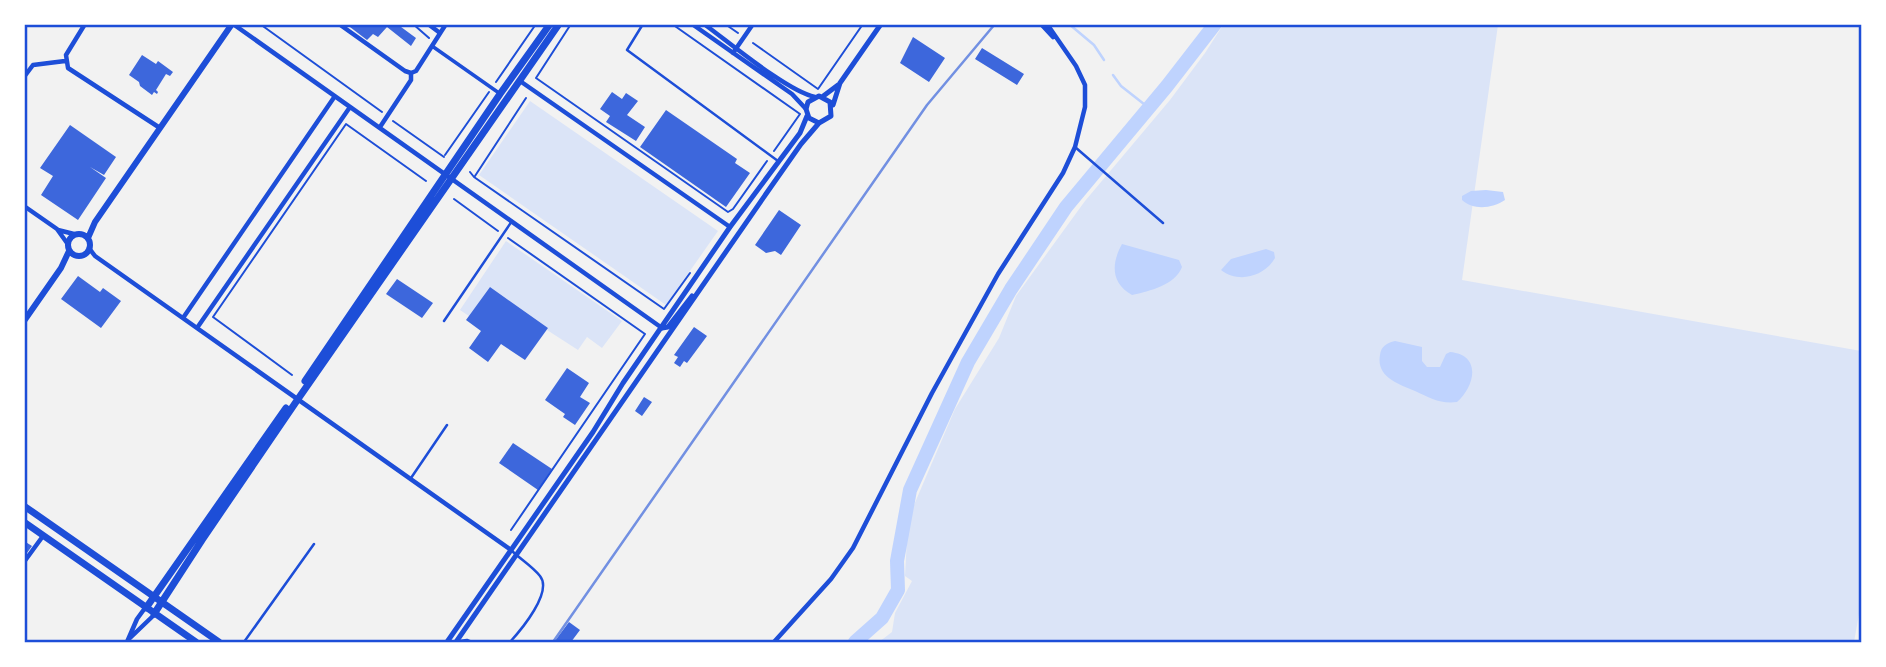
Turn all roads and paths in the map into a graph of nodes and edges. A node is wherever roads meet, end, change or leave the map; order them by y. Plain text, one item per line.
1 (85, 24) edge
2 (232, 24) edge
3 (260, 24) edge
4 (339, 24) edge
5 (413, 24) edge
6 (428, 24) edge
7 (446, 24) edge
8 (550, 24) edge
9 (559, 24) edge
10 (571, 24) edge
11 (643, 24) edge
12 (672, 24) edge
13 (692, 24) edge
14 (704, 24) edge
15 (725, 24) edge
16 (753, 24) edge
17 (863, 24) edge
18 (881, 24) edge
19 (1041, 24) edge
20 (1047, 24) edge
21 (440, 33) junction
22 (738, 33) dead end
23 (1054, 37) junction
24 (430, 39) dead end
25 (753, 43) dead end
26 (432, 46) junction
27 (737, 48) junction
28 (733, 53) junction
29 (65, 61) junction
30 (411, 73) junction
31 (24, 77) edge
32 (520, 81) junction
33 (840, 83) junction
34 (500, 94) junction
35 (335, 96) junction
36 (815, 97) junction
37 (822, 97) junction
38 (526, 98) dead end
39 (350, 107) junction
40 (832, 107) junction
41 (382, 113) dead end
42 (804, 113) junction
43 (389, 118) dead end
44 (819, 123) junction
45 (380, 127) junction
46 (160, 128) junction
47 (1076, 147) junction
48 (771, 156) junction
49 (444, 157) dead end
50 (780, 163) junction
51 (470, 172) dead end
52 (448, 176) junction
53 (474, 177) junction
54 (426, 181) dead end
55 (768, 191) junction
56 (454, 198) dead end
57 (24, 206) edge
58 (512, 221) junction
59 (1163, 223) dead end
60 (730, 228) junction
61 (57, 229) junction
62 (503, 234) junction
63 (81, 235) junction
64 (70, 250) junction
65 (87, 251) junction
66 (693, 269) dead end
67 (697, 292) junction
68 (184, 318) junction
69 (24, 321) edge
70 (444, 321) dead end
71 (197, 328) junction
72 (662, 328) junction
73 (656, 360) dead end
74 (643, 370) junction
75 (292, 375) dead end
76 (296, 398) junction
77 (447, 425) dead end
78 (411, 478) junction
79 (24, 506) edge
80 (24, 523) edge
81 (511, 530) dead end
82 (43, 536) junction
83 (314, 544) dead end
84 (514, 552) junction
85 (24, 562) edge
86 (154, 597) junction
87 (162, 603) junction
88 (146, 608) junction
89 (155, 614) junction
90 (129, 640) edge
91 (196, 642) edge
92 (219, 642) edge
93 (244, 642) edge
94 (447, 642) edge
95 (456, 642) edge
96 (471, 642) edge
97 (510, 642) edge
98 (774, 642) edge

1 - 29 street
2 - 35 street
2 - 46 main road
3 - 41 path
4 - 30 street
5 - 24 path
6 - 21 street
7 - 21 street
8 - 34 main road
9 - 32 main road
10 - 48 path
11 - 48 lane
12 - 42 path
13 - 28 street
14 - 27 street
15 - 22 path
16 - 27 street
17 - 25 path
18 - 33 street
19 - 23 street
20 - 23 street
21 - 26 street
23 - 47 street
26 - 30 street
26 - 34 street
27 - 28 street
27 - 36 street
28 - 42 street
29 - 31 street
29 - 46 street
30 - 45 street
32 - 52 main road
32 - 60 street
33 - 37 street
33 - 40 street
34 - 52 main road
35 - 39 street
35 - 68 street
36 - 37 street
36 - 42 street
37 - 40 street
38 - 53 path
39 - 45 street
39 - 71 street
40 - 44 street
42 - 44 street
42 - 48 path
42 - 50 street
43 - 49 path
44 - 55 street
45 - 52 street
46 - 63 main road
47 - 59 lane
47 - 98 street
48 - 50 lane
50 - 60 street
51 - 53 path
52 - 58 street
52 - 76 main road
53 - 66 path
54 - 75 path
55 - 60 street
55 - 67 street
56 - 62 path
57 - 61 street
58 - 62 lane
58 - 72 street
60 - 72 street
61 - 63 street
61 - 64 street
62 - 70 lane
62 - 81 path
63 - 64 main road
63 - 65 main road
64 - 65 main road
64 - 69 main road
65 - 68 street
67 - 72 street
67 - 74 street
68 - 71 street
71 - 76 street
72 - 84 street
73 - 74 street
74 - 84 street
76 - 78 street
76 - 86 main road
76 - 87 main road
77 - 78 lane
78 - 84 street
79 - 86 main road
80 - 82 main road
82 - 85 street
82 - 88 main road
83 - 93 lane
84 - 94 street
84 - 95 street
84 - 97 lane
86 - 87 main road
86 - 88 main road
87 - 89 main road
87 - 92 main road
88 - 89 main road
88 - 90 street
89 - 90 street
89 - 91 main road
95 - 96 lane

